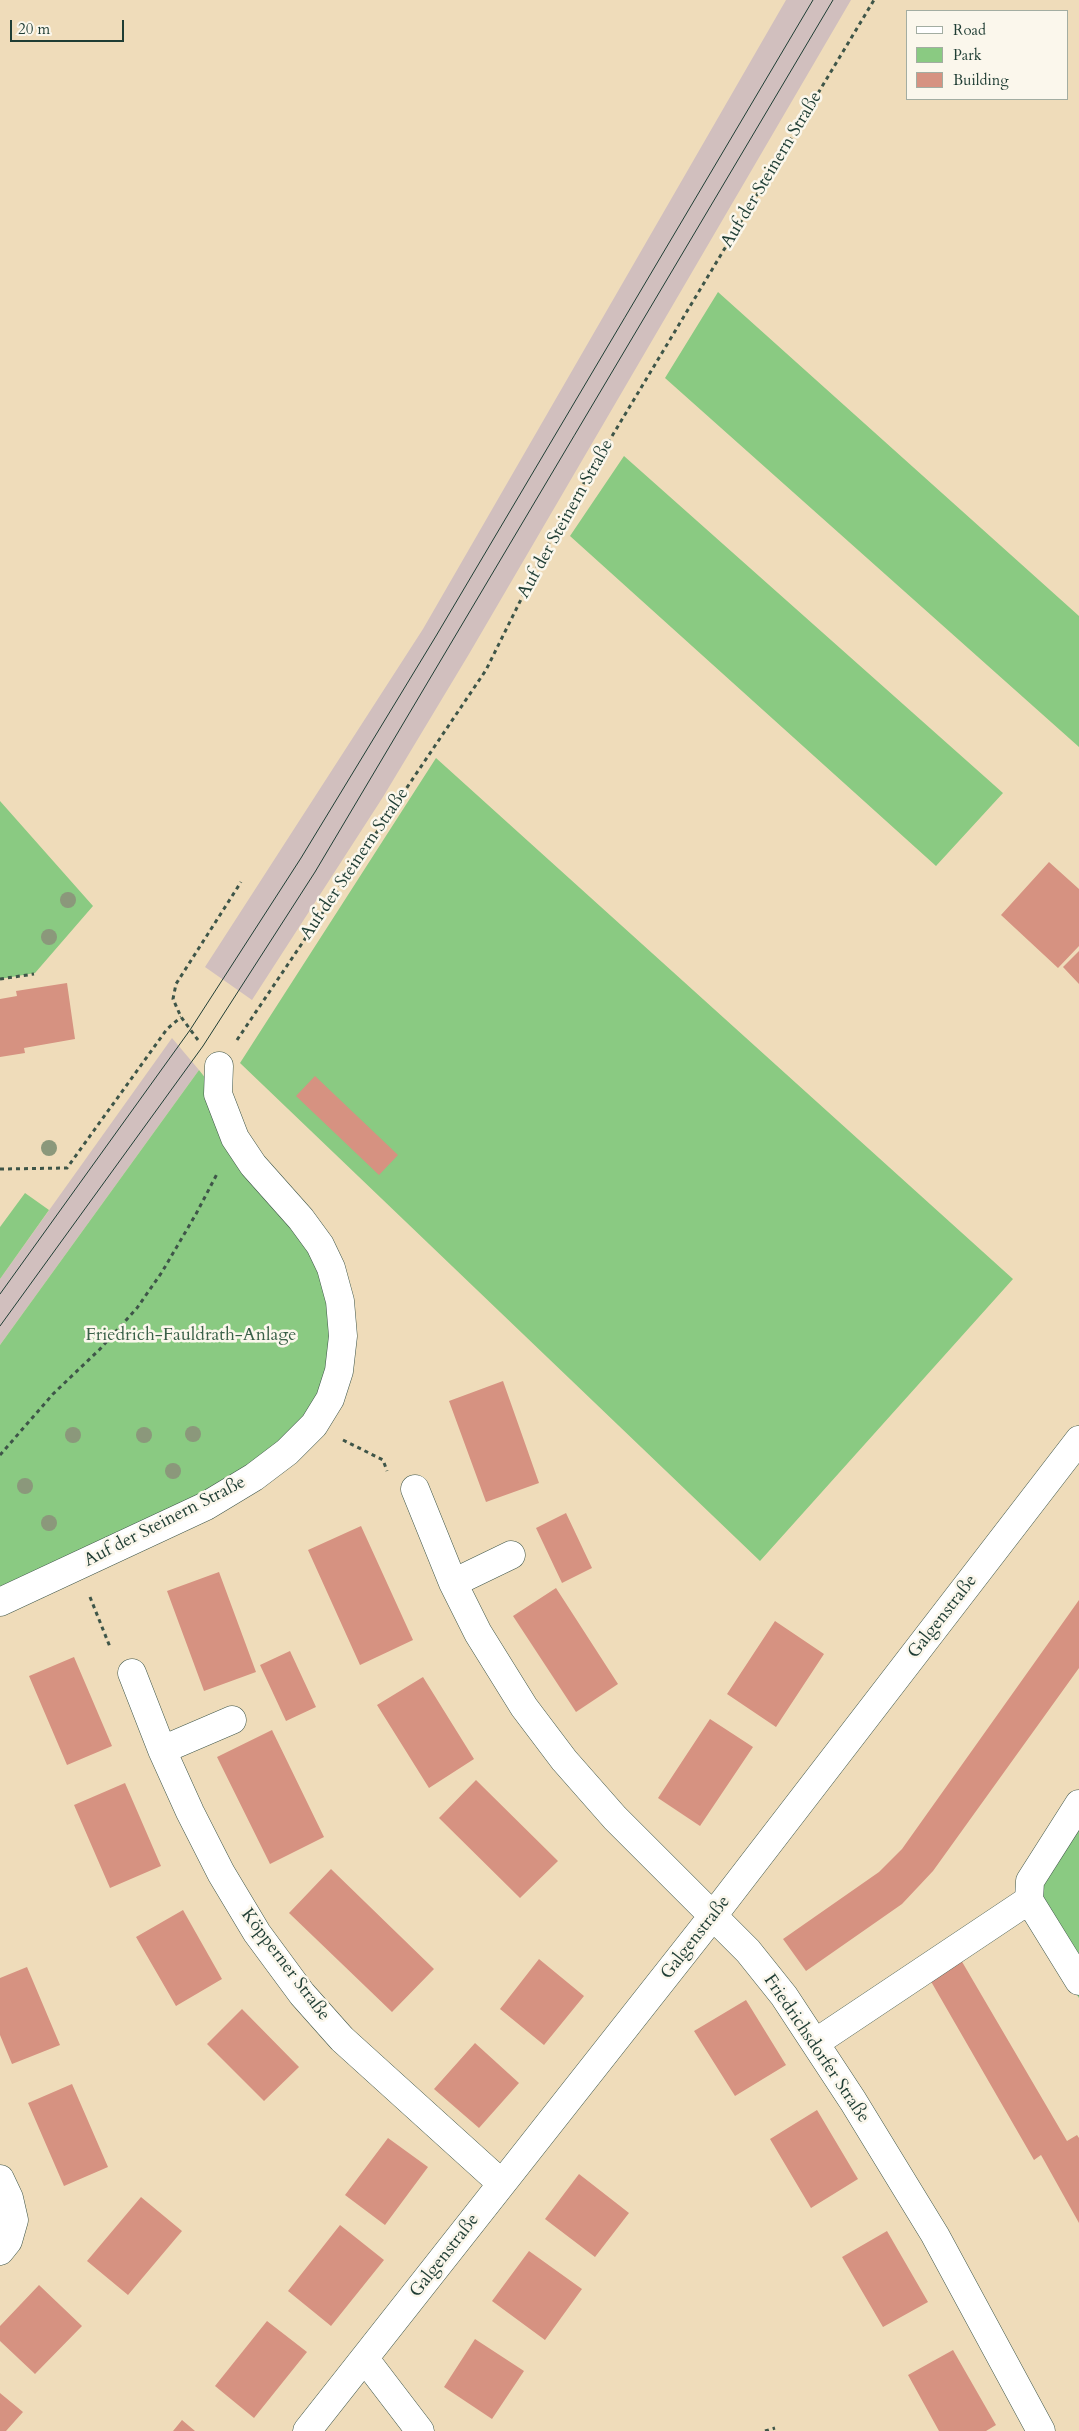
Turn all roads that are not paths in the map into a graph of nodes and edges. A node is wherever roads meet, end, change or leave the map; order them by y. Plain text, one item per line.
1 (219, 1066) road end
2 (1079, 1440) edge
3 (415, 1488) road end
4 (511, 1555) dead end
5 (453, 1583) junction
6 (0, 1602) edge
7 (132, 1673) road end
8 (232, 1720) dead end
9 (162, 1750) junction
10 (1079, 1804) edge
11 (1029, 1900) junction
12 (712, 1917) junction
13 (1079, 1981) edge
14 (815, 2043) junction
15 (0, 2179) edge
16 (501, 2183) junction
17 (0, 2251) edge
18 (365, 2359) junction
19 (307, 2431) edge
20 (420, 2431) edge
21 (1042, 2431) edge

1 - 6 street, Auf der Steinern Straße
2 - 12 street, Galgenstraße
3 - 5 street, Friedrichsdorfer Straße
4 - 5 street
5 - 12 street, Friedrichsdorfer Straße
7 - 9 street, Köpperner Straße
8 - 9 street
9 - 16 street, Köpperner Straße
10 - 11 street
11 - 13 street
11 - 14 street
12 - 14 street, Friedrichsdorfer Straße
12 - 16 street, Galgenstraße
14 - 21 street, Friedrichsdorfer Straße
15 - 17 street
16 - 18 street, Galgenstraße
18 - 19 street, Galgenstraße
18 - 20 street

